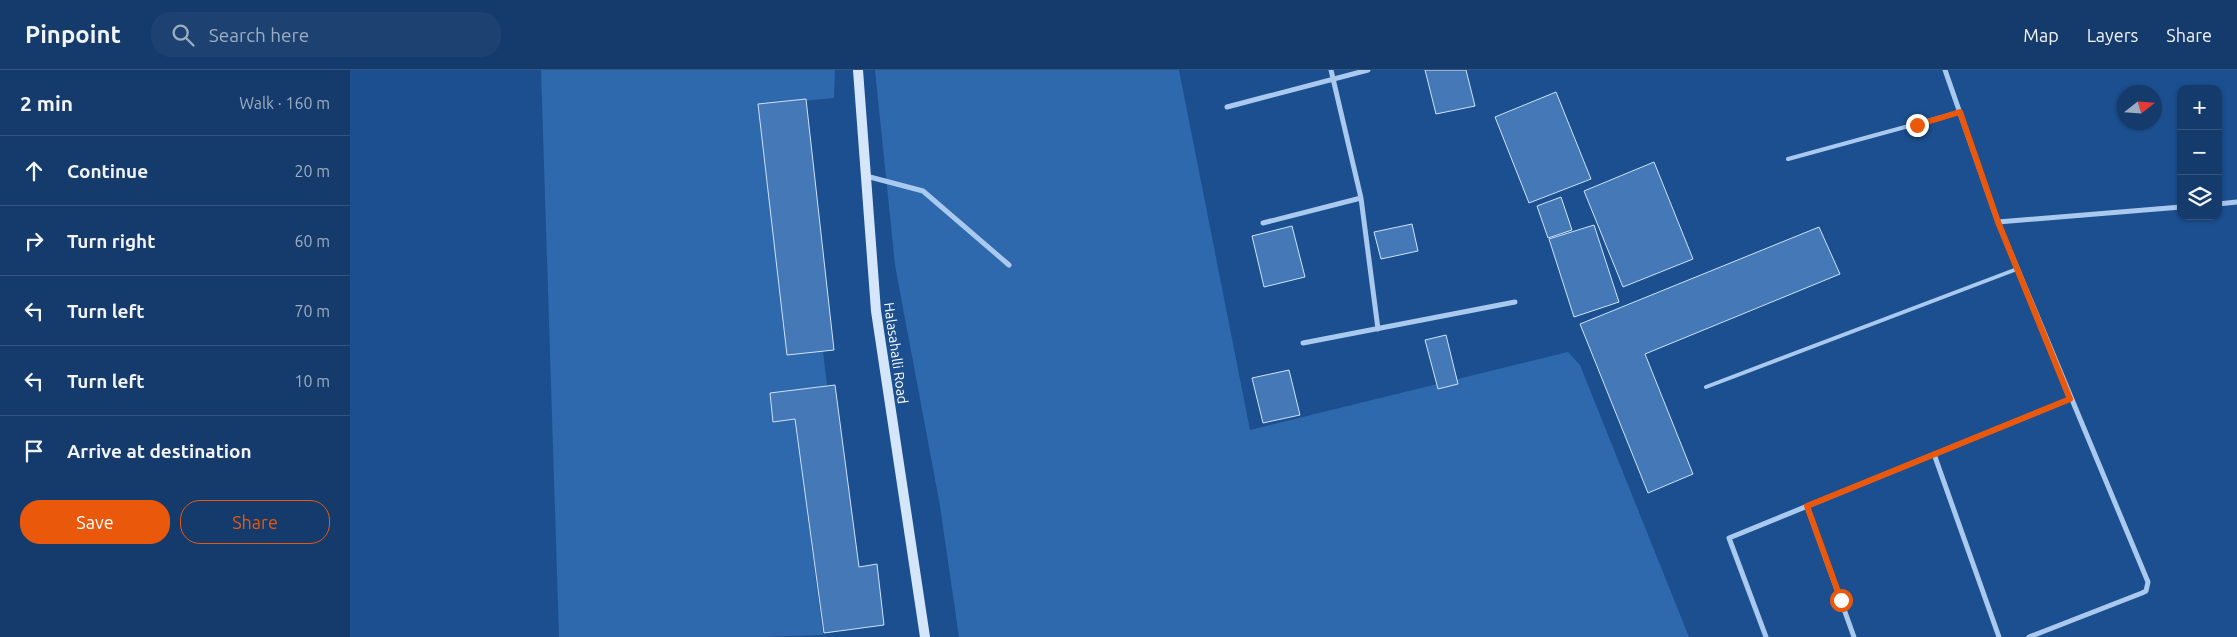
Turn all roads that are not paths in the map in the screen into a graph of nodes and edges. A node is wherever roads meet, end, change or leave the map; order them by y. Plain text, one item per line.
1 (858, 70) edge
2 (1331, 70) edge
3 (1368, 70) edge
4 (1946, 70) edge
5 (1334, 79) junction
6 (1227, 107) dead end
7 (1960, 112) junction
8 (1788, 159) dead end
9 (865, 176) junction
10 (1361, 198) junction
11 (2237, 202) edge
12 (2222, 204) edge
13 (2177, 207) edge
14 (1998, 222) junction
15 (1263, 223) dead end
16 (1009, 265) dead end
17 (2017, 269) junction
18 (1515, 302) dead end
19 (1378, 329) junction
20 (1304, 343) dead end
21 (1706, 387) dead end
22 (2070, 399) junction
23 (1934, 454) junction
24 (1807, 506) junction
25 (925, 637) edge
26 (1766, 637) edge
27 (1854, 637) edge
28 (2000, 637) edge
29 (2029, 637) edge

1 - 9 main road, Halasahalli Road
2 - 5 street
3 - 5 street
4 - 7 street
5 - 6 street
5 - 10 street
7 - 8 lane
7 - 14 street
9 - 16 street
9 - 25 main road, Halasahalli Road
10 - 15 street
10 - 19 street
11 - 12 street
13 - 14 street
14 - 17 street
17 - 21 lane
17 - 22 street
18 - 19 street
19 - 20 street
22 - 23 street
22 - 29 street
23 - 24 street
23 - 28 street
24 - 26 street
24 - 27 street

